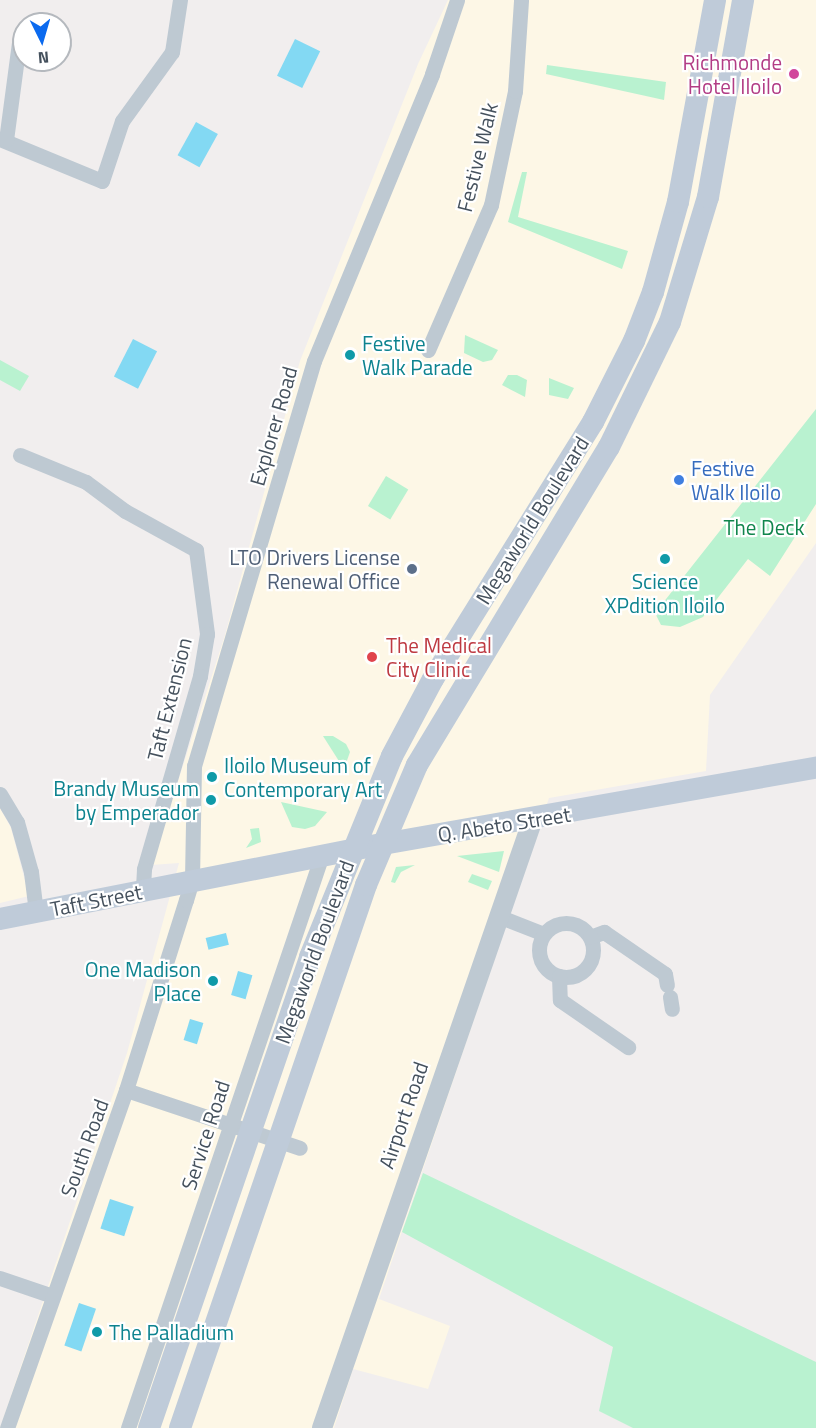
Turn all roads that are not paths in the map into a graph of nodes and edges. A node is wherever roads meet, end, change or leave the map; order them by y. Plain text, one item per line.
1 (180, 0) edge
2 (458, 0) edge
3 (521, 0) edge
4 (714, 9) edge
5 (742, 11) edge
6 (14, 72) edge
7 (3, 140) edge
8 (428, 350) dead end
9 (20, 455) dead end
10 (392, 756) junction
11 (816, 768) edge
12 (416, 770) junction
13 (0, 794) edge
14 (533, 819) junction
15 (382, 844) junction
16 (352, 850) junction
17 (322, 855) junction
18 (192, 880) junction
19 (143, 891) junction
20 (36, 912) junction
21 (327, 912) junction
22 (498, 916) junction
23 (0, 919) edge
24 (354, 921) junction
25 (544, 934) junction
26 (590, 937) junction
27 (559, 976) junction
28 (670, 997) dead end
29 (628, 1047) dead end
30 (273, 1067) junction
31 (300, 1076) junction
32 (126, 1090) junction
33 (240, 1128) junction
34 (289, 1145) junction
35 (223, 1211) junction
36 (252, 1217) junction
37 (0, 1278) edge
38 (53, 1296) junction
39 (7, 1428) edge
40 (128, 1428) edge
41 (149, 1428) edge
42 (180, 1428) edge
43 (322, 1428) edge

1 - 7 street
2 - 18 street, Explorer Road
3 - 8 street, Festive Walk
4 - 5 main road
4 - 10 main road, Megaworld Boulevard
5 - 12 main road, Megaworld Boulevard
6 - 7 street
9 - 19 street, Taft Extension
10 - 12 main road
10 - 16 main road, Megaworld Boulevard
11 - 14 main road, Q. Abeto Street
12 - 15 main road, Megaworld Boulevard
13 - 20 street
14 - 15 main road, Q. Abeto Street
14 - 22 street, Airport Road
15 - 16 main road, Q. Abeto Street
15 - 24 main road, Megaworld Boulevard
16 - 17 main road, Q. Abeto Street
16 - 21 main road, Megaworld Boulevard
17 - 18 main road, Q. Abeto Street
17 - 33 street, Service Road
18 - 19 main road, Taft Street
18 - 32 street, South Road
19 - 20 main road, Taft Street
20 - 23 main road, Taft Street
21 - 24 main road
21 - 30 main road, Megaworld Boulevard
22 - 25 street
22 - 43 street, Airport Road
24 - 31 main road, Megaworld Boulevard
25 - 26 street
25 - 27 street
26 - 27 street
26 - 28 street
27 - 29 street
30 - 31 main road
30 - 33 main road, Megaworld Boulevard
31 - 34 main road, Megaworld Boulevard
32 - 33 street
32 - 38 street, South Road
33 - 34 street
33 - 35 main road, Megaworld Boulevard
33 - 40 street, Service Road
34 - 36 main road, Megaworld Boulevard
35 - 36 main road
35 - 41 main road, Megaworld Boulevard
36 - 42 main road, Megaworld Boulevard
37 - 38 street
38 - 39 street, South Road

